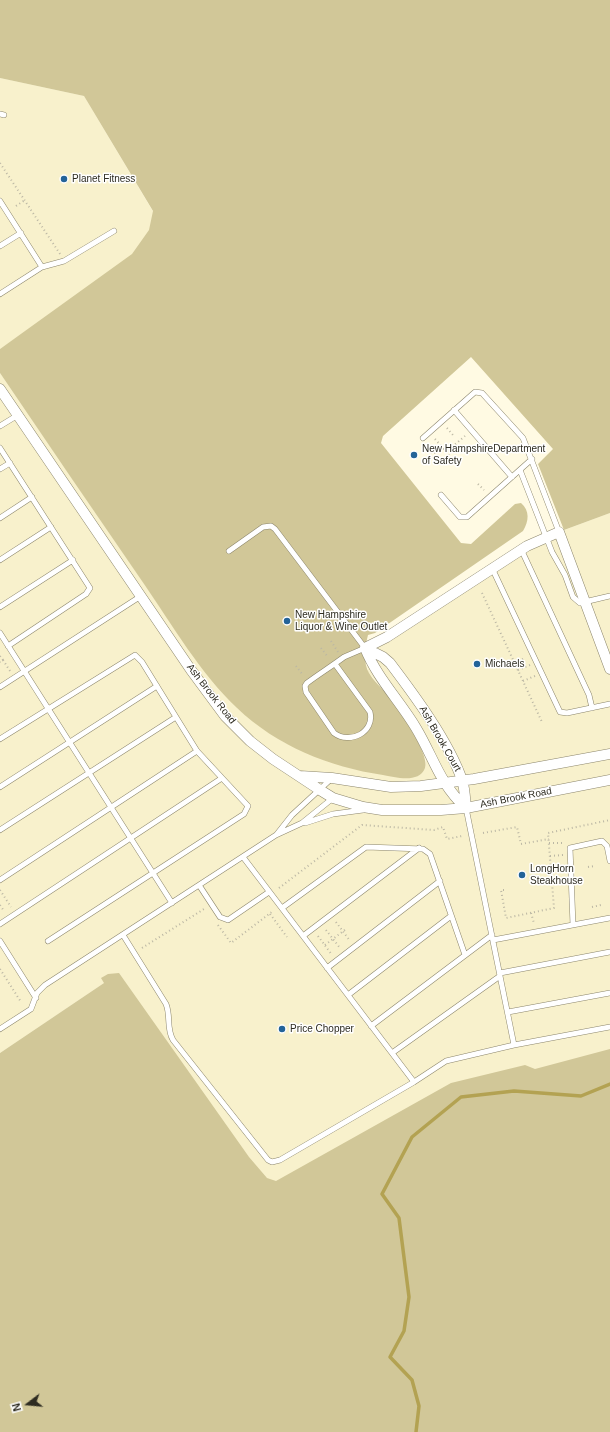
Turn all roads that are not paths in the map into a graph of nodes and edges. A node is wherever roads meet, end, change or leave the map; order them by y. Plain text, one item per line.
1 (0, 201) edge
2 (114, 231) dead end
3 (21, 233) junction
4 (0, 246) edge
5 (42, 266) junction
6 (0, 294) edge
7 (0, 389) edge
8 (454, 410) junction
9 (18, 414) junction
10 (0, 426) edge
11 (423, 438) dead end
12 (0, 448) edge
13 (532, 459) junction
14 (10, 463) junction
15 (0, 469) edge
16 (520, 470) junction
17 (512, 477) junction
18 (441, 495) dead end
19 (32, 497) junction
20 (0, 518) edge
21 (51, 527) junction
22 (559, 532) junction
23 (545, 537) junction
24 (521, 549) junction
25 (229, 551) dead end
26 (0, 560) edge
27 (73, 560) junction
28 (492, 568) junction
29 (141, 596) junction
30 (610, 596) edge
31 (585, 602) junction
32 (0, 607) edge
33 (0, 633) edge
34 (8, 646) junction
35 (365, 648) junction
36 (334, 664) junction
37 (610, 669) edge
38 (25, 671) junction
39 (157, 686) junction
40 (0, 687) edge
41 (610, 704) edge
42 (48, 708) junction
43 (592, 708) junction
44 (176, 717) junction
45 (0, 739) edge
46 (70, 742) junction
47 (197, 751) junction
48 (610, 754) edge
49 (89, 772) junction
50 (300, 776) junction
51 (222, 778) junction
52 (332, 778) junction
53 (610, 780) edge
54 (463, 781) junction
55 (444, 784) junction
56 (0, 787) edge
57 (320, 790) junction
58 (333, 798) junction
59 (112, 807) junction
60 (466, 808) junction
61 (382, 810) junction
62 (296, 826) junction
63 (0, 830) edge
64 (276, 835) junction
65 (131, 838) junction
66 (419, 848) junction
67 (243, 857) junction
68 (610, 861) edge
69 (153, 872) junction
70 (0, 880) edge
71 (440, 882) junction
72 (199, 885) junction
73 (269, 892) junction
74 (172, 903) junction
75 (282, 908) junction
76 (451, 916) junction
77 (610, 918) edge
78 (0, 924) edge
79 (573, 925) junction
80 (122, 935) junction
81 (303, 936) junction
82 (492, 937) junction
83 (0, 941) edge
84 (48, 941) dead end
85 (610, 952) edge
86 (465, 955) junction
87 (327, 968) junction
88 (500, 975) junction
89 (610, 993) edge
90 (348, 995) junction
91 (36, 998) junction
92 (508, 1012) junction
93 (371, 1026) junction
94 (610, 1027) edge
95 (0, 1029) edge
96 (514, 1045) junction
97 (392, 1053) junction
98 (414, 1082) junction

1 - 3 lane
2 - 5 lane
3 - 4 lane
3 - 5 lane
5 - 6 lane
7 - 9 street, Ash Brook Road
8 - 11 lane
8 - 13 lane
8 - 17 lane
9 - 10 lane
9 - 29 street, Ash Brook Road
12 - 14 lane
13 - 16 lane
13 - 22 lane
14 - 15 lane
14 - 19 lane
16 - 17 lane
16 - 23 lane
17 - 18 lane
19 - 20 lane
19 - 21 lane
21 - 26 lane
21 - 27 lane
22 - 23 street
22 - 31 street
23 - 24 street
23 - 31 lane
24 - 28 street
24 - 43 lane
25 - 35 lane
27 - 32 lane
27 - 34 lane
28 - 35 street
28 - 43 lane
29 - 38 lane
29 - 50 street, Ash Brook Road
30 - 31 lane
31 - 37 street
33 - 34 lane
34 - 38 lane
35 - 36 lane
35 - 54 street, Ash Brook Court
35 - 55 street, Ash Brook Court
36 - 36 lane
38 - 40 lane
38 - 42 lane
39 - 42 lane
39 - 44 lane
39 - 46 lane
41 - 43 lane
42 - 45 lane
42 - 46 lane
44 - 47 lane
44 - 49 lane
46 - 49 lane
46 - 56 lane
47 - 51 lane
47 - 59 lane
48 - 54 street
49 - 59 lane
49 - 63 lane
50 - 52 street
50 - 57 street, Ash Brook Road
51 - 65 lane
51 - 69 lane
52 - 55 street
52 - 57 lane
53 - 60 street, Ash Brook Road
54 - 55 street
54 - 60 street, Ash Brook Court
55 - 60 street, Ash Brook Court
57 - 58 street, Ash Brook Road
57 - 64 lane
58 - 61 street, Ash Brook Road
58 - 62 lane
59 - 65 lane
59 - 70 lane
60 - 61 street, Ash Brook Road
60 - 82 lane
61 - 62 lane
62 - 64 lane
64 - 67 lane
65 - 69 lane
65 - 78 lane
66 - 71 lane
66 - 75 lane
66 - 81 lane
67 - 72 lane
67 - 73 lane
68 - 79 lane
69 - 74 lane
69 - 84 lane
71 - 76 lane
71 - 87 lane
72 - 73 lane
72 - 74 lane
73 - 75 lane
74 - 80 lane
75 - 81 lane
76 - 86 lane
76 - 90 lane
77 - 79 lane
79 - 82 lane
80 - 91 lane
80 - 98 lane
81 - 87 lane
82 - 86 lane
82 - 88 lane
83 - 91 lane
85 - 88 lane
86 - 93 lane
87 - 90 lane
88 - 92 lane
88 - 97 lane
89 - 92 lane
90 - 93 lane
91 - 95 lane
92 - 96 lane
93 - 97 lane
94 - 96 lane
96 - 98 lane
97 - 98 lane

